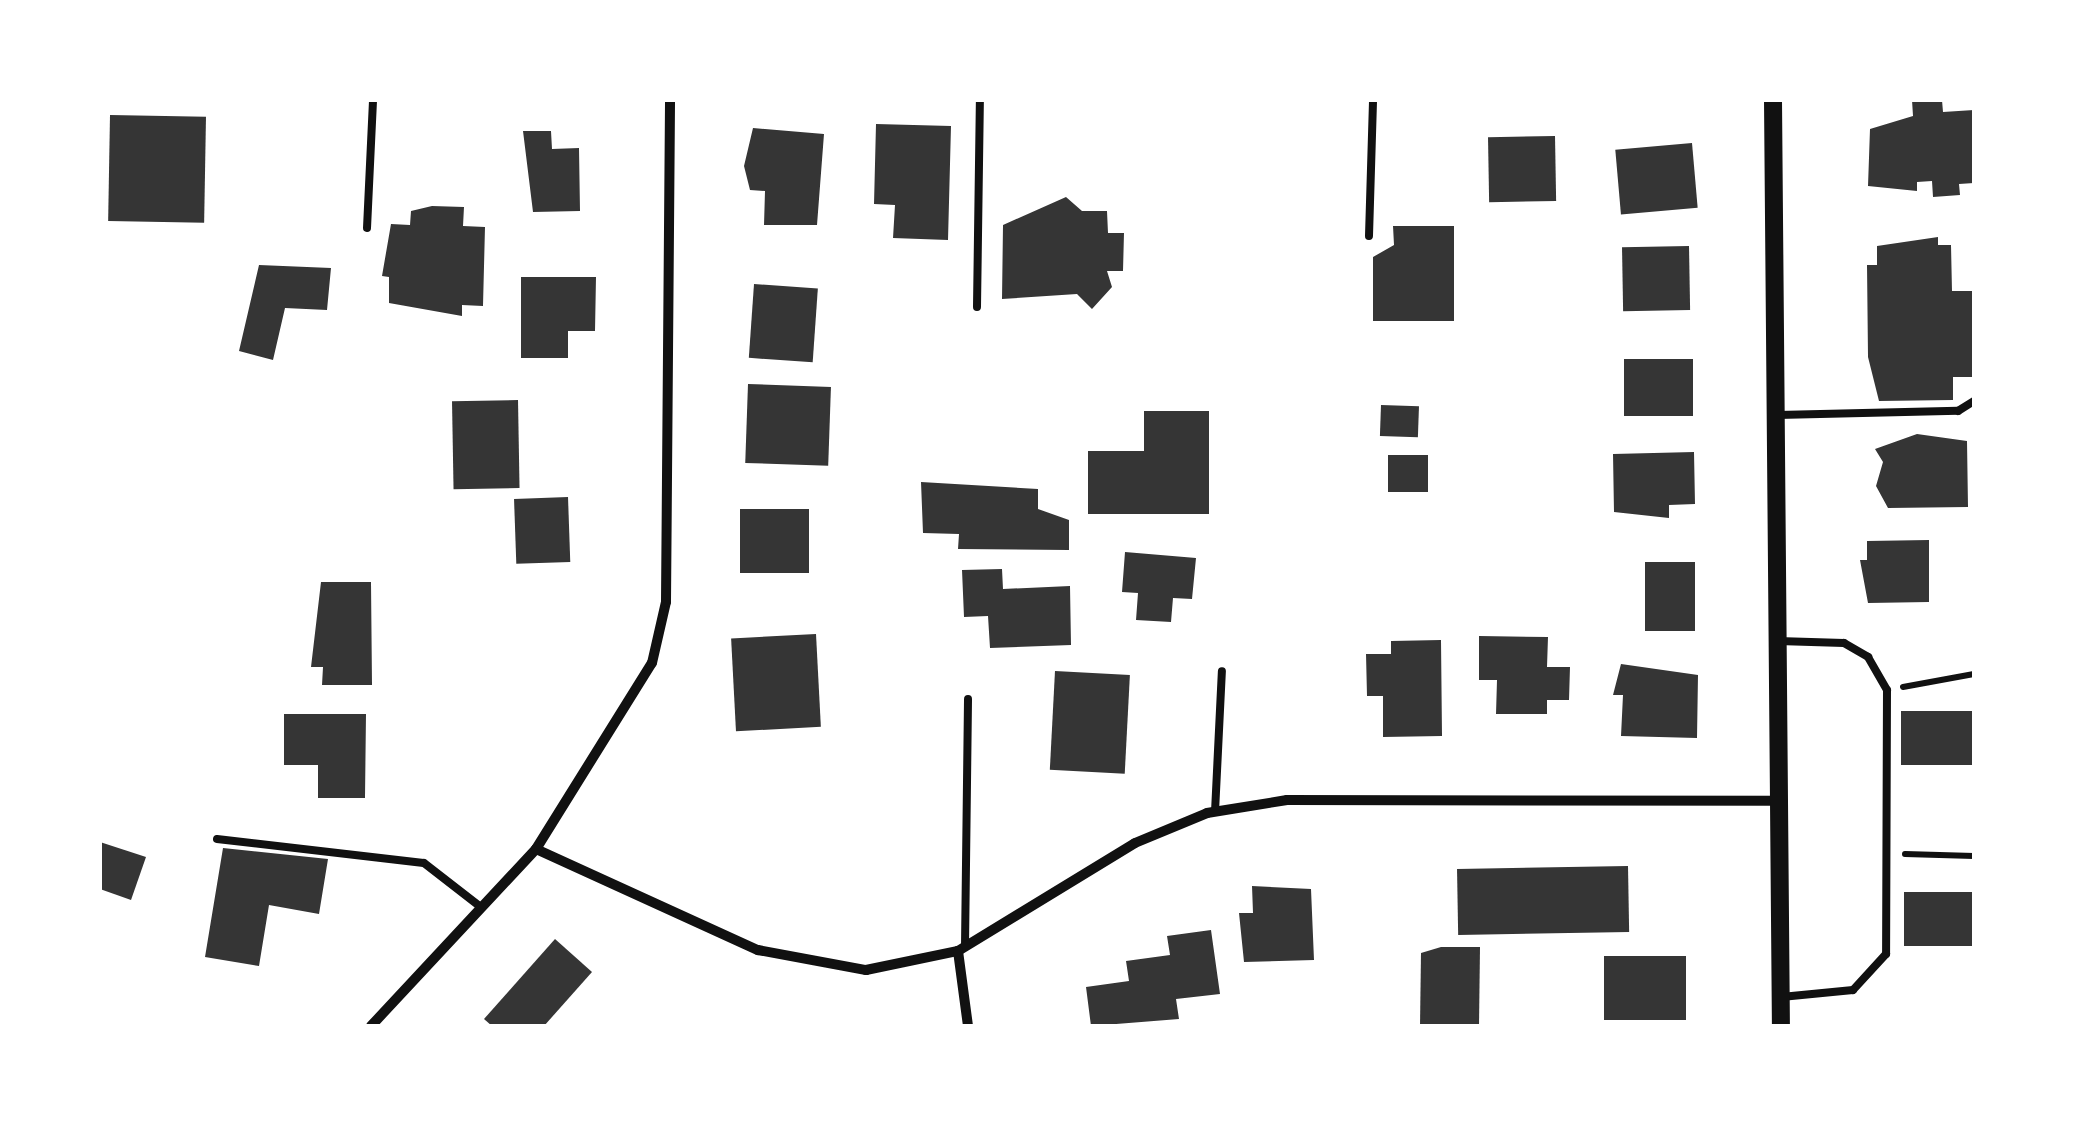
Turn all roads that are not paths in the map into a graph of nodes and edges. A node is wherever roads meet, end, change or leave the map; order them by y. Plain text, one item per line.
1 (373, 100) edge
2 (670, 100) edge
3 (980, 100) edge
4 (1373, 100) edge
5 (1773, 100) edge
6 (367, 228) dead end
7 (1369, 236) dead end
8 (977, 307) dead end
9 (1974, 402) edge
10 (1776, 415) junction
11 (1778, 641) junction
12 (1222, 671) dead end
13 (968, 699) dead end
14 (1780, 801) junction
15 (1215, 812) junction
16 (217, 840) dead end
17 (536, 849) junction
18 (482, 908) junction
19 (962, 948) junction
20 (1781, 997) junction
21 (371, 1026) edge
22 (968, 1026) edge
23 (1781, 1026) edge

1 - 6 lane
2 - 17 street
3 - 8 lane
4 - 7 lane
5 - 10 street
9 - 10 lane
10 - 11 street
11 - 14 street
11 - 20 lane
12 - 15 lane
13 - 19 lane
14 - 15 street
14 - 20 street
15 - 19 street
16 - 18 lane
17 - 18 street
17 - 19 street
18 - 21 street
19 - 22 street
20 - 23 street

